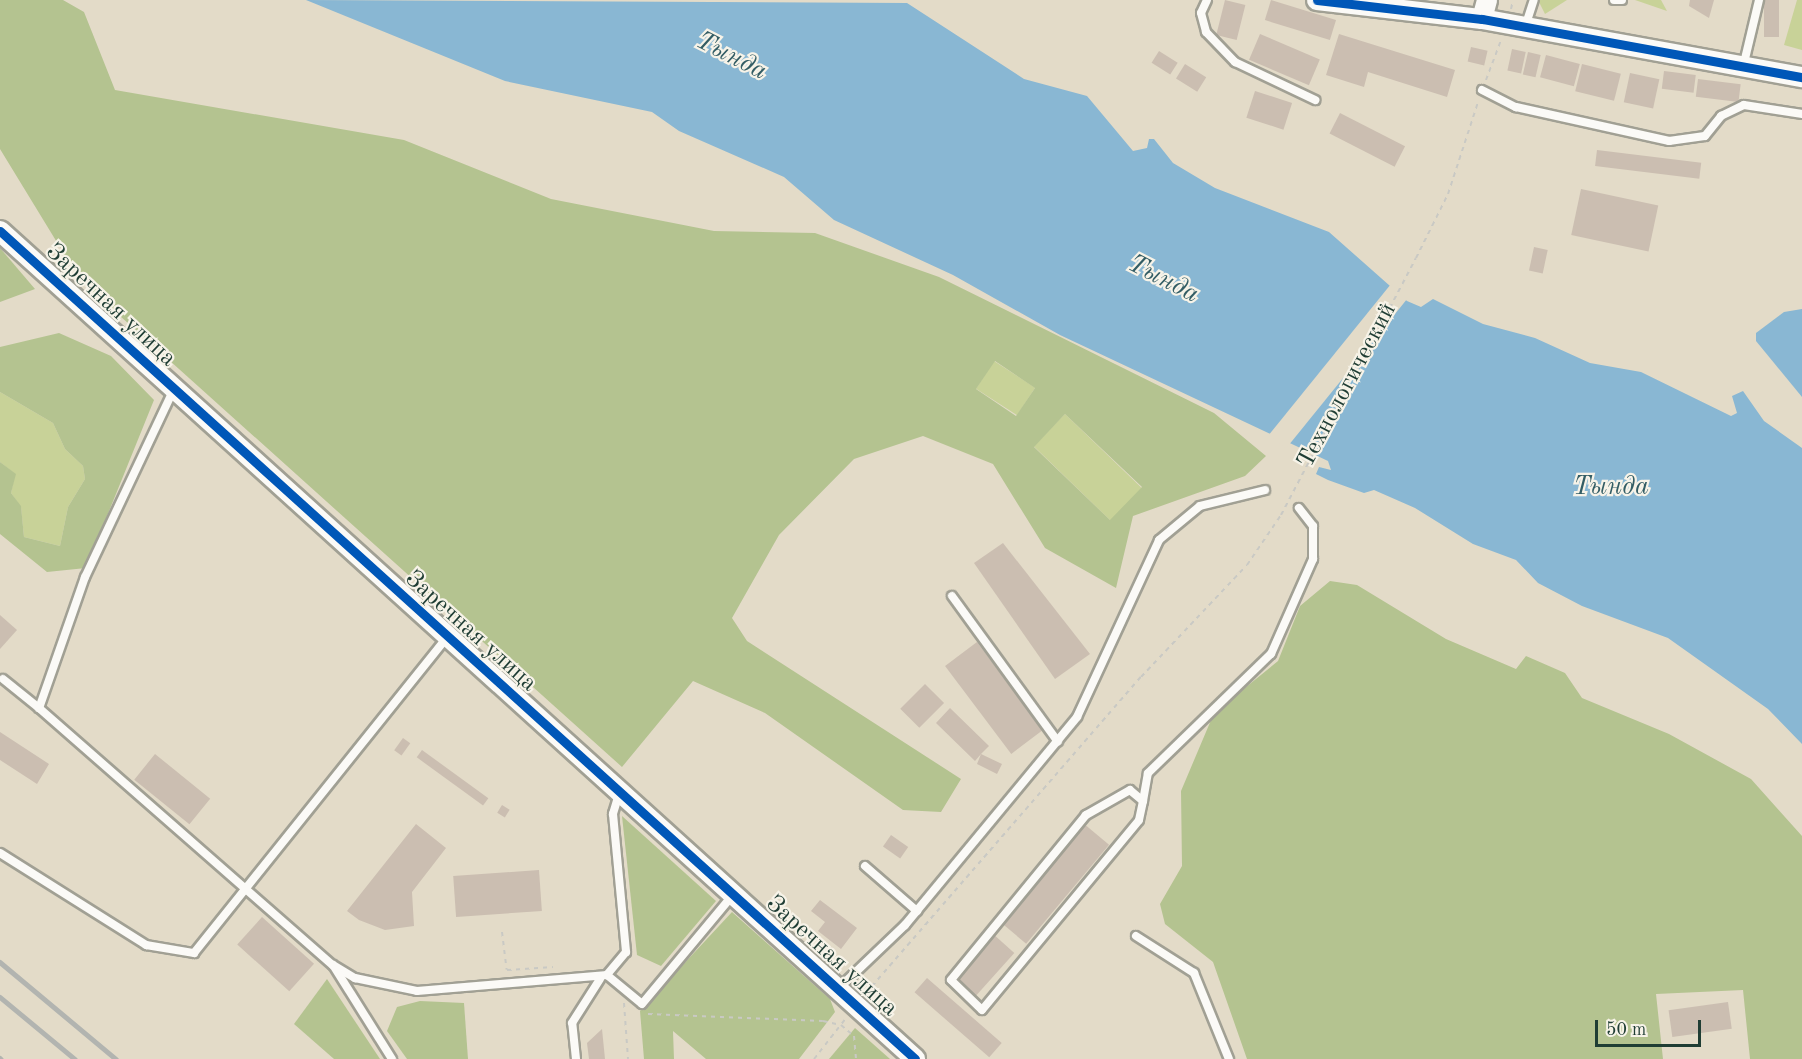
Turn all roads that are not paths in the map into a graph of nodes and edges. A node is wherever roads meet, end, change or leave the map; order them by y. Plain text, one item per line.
1 (1207, 0) edge
2 (1317, 0) edge
3 (1487, 0) edge
4 (1534, 0) edge
5 (1614, 0) edge
6 (1622, 0) edge
7 (1759, 0) edge
8 (1456, 8) edge
9 (1482, 19) junction
10 (1516, 26) junction
11 (1744, 63) junction
12 (1802, 77) edge
13 (1482, 90) road end
14 (1316, 100) dead end
15 (1802, 114) edge
16 (0, 231) edge
17 (173, 391) junction
18 (1265, 490) dead end
19 (1299, 508) dead end
20 (952, 596) dead end
21 (447, 637) junction
22 (3, 679) dead end
23 (39, 708) junction
24 (1058, 742) junction
25 (619, 794) junction
26 (1143, 801) junction
27 (0, 853) edge
28 (865, 866) dead end
29 (248, 888) junction
30 (732, 896) junction
31 (917, 911) junction
32 (1136, 936) dead end
33 (333, 965) junction
34 (604, 977) junction
35 (837, 989) junction
36 (392, 1059) edge
37 (576, 1059) edge
38 (915, 1059) edge
39 (1229, 1059) edge

1 - 14 lane
2 - 8 street
3 - 9 street
4 - 10 lane
5 - 6 lane
7 - 11 lane
8 - 9 street
9 - 10 street
10 - 11 street
11 - 12 street
13 - 15 lane
16 - 17 street, Заречная улица
17 - 21 street, Заречная улица
17 - 23 lane
18 - 24 lane
19 - 26 lane
20 - 24 lane
21 - 25 street, Заречная улица
21 - 29 lane
22 - 23 lane
23 - 29 lane
24 - 31 lane
25 - 30 street, Заречная улица
25 - 34 lane
26 - 26 lane
27 - 29 lane
28 - 31 lane
29 - 33 lane
30 - 34 lane
30 - 35 street, Заречная улица
31 - 35 lane
32 - 39 lane
33 - 34 lane
33 - 36 lane
34 - 37 lane
35 - 38 street, Заречная улица

